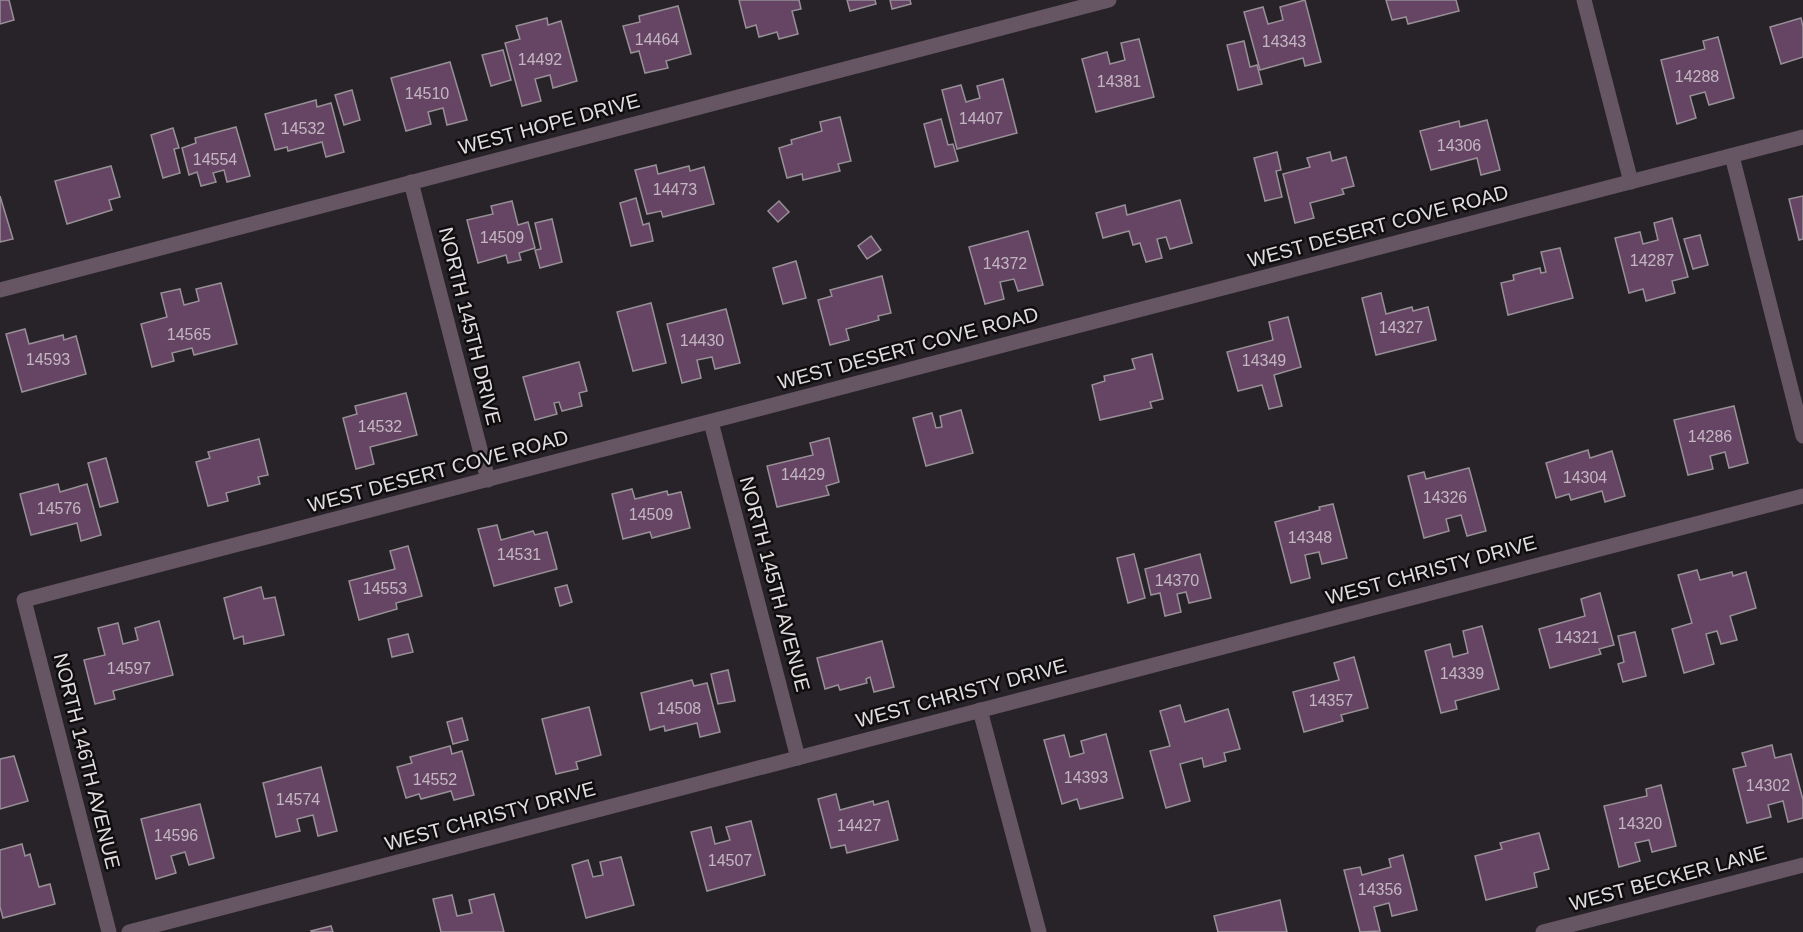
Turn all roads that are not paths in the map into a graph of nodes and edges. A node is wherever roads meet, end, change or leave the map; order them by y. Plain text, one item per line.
1 (1109, 0) edge
2 (1584, 0) edge
3 (1803, 137) edge
4 (1732, 156) junction
5 (411, 182) junction
6 (1631, 182) junction
7 (0, 290) edge
8 (711, 422) junction
9 (1803, 436) edge
10 (488, 480) junction
11 (1803, 496) edge
12 (24, 600) joint
13 (980, 710) junction
14 (798, 758) junction
15 (1802, 868) edge
16 (109, 932) edge
17 (129, 932) edge
18 (1039, 932) edge
19 (1543, 932) edge

1 - 5 street, WEST HOPE DRIVE
2 - 6 street
3 - 4 street, WEST DESERT COVE ROAD
4 - 6 street, WEST DESERT COVE ROAD
4 - 9 street
5 - 7 street, WEST HOPE DRIVE
5 - 10 street, NORTH 145TH DRIVE
6 - 8 street, WEST DESERT COVE ROAD
8 - 10 street, WEST DESERT COVE ROAD
8 - 14 street, NORTH 145TH AVENUE
10 - 12 street, WEST DESERT COVE ROAD
11 - 13 street, WEST CHRISTY DRIVE
12 - 16 street, NORTH 146TH AVENUE
13 - 14 street, WEST CHRISTY DRIVE
13 - 18 street
14 - 17 street, WEST CHRISTY DRIVE
15 - 19 street, WEST BECKER LANE

